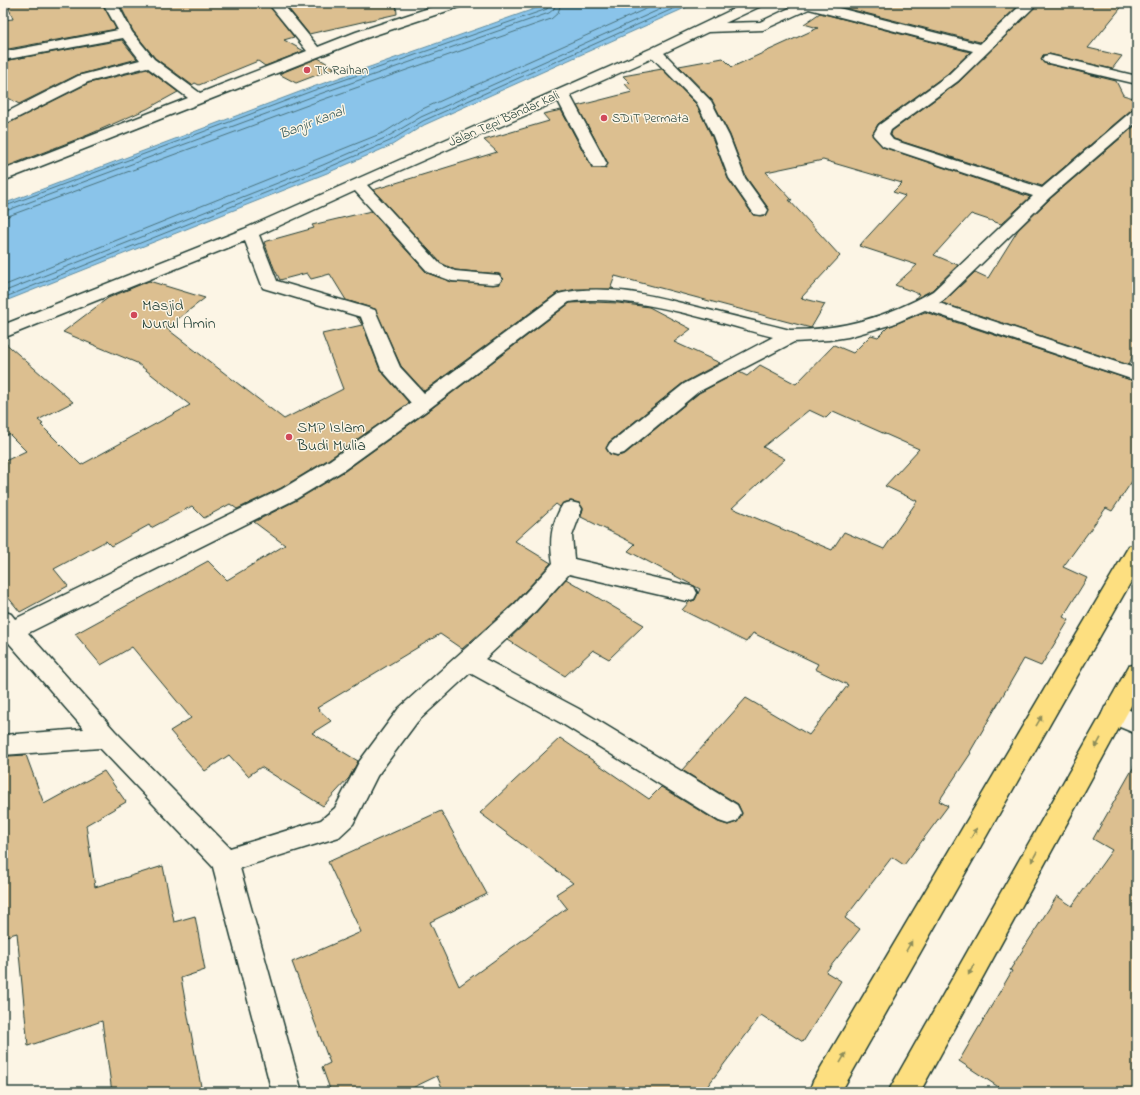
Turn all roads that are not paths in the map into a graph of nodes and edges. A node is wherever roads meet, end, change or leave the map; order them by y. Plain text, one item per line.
1 (110, 3) edge
2 (275, 3) edge
3 (457, 3) edge
4 (756, 3) edge
5 (1030, 3) edge
6 (808, 4) edge
7 (427, 7) edge
8 (704, 28) junction
9 (126, 33) junction
10 (983, 49) junction
11 (655, 52) junction
12 (316, 53) junction
13 (3, 56) edge
14 (1049, 59) dead end
15 (149, 62) junction
16 (1137, 80) edge
17 (561, 94) junction
18 (199, 99) junction
19 (1137, 114) edge
20 (3, 120) edge
21 (600, 164) dead end
22 (3, 176) edge
23 (357, 184) junction
24 (1044, 194) junction
25 (760, 210) dead end
26 (250, 233) junction
27 (493, 280) dead end
28 (925, 304) junction
29 (3, 332) edge
30 (790, 336) junction
31 (1137, 375) edge
32 (423, 404) junction
33 (617, 448) dead end
34 (571, 509) dead end
35 (1137, 552) edge
36 (564, 565) junction
37 (686, 593) dead end
38 (8, 625) edge
39 (468, 661) junction
40 (1137, 673) edge
41 (1126, 719) edge
42 (106, 738) junction
43 (3, 745) edge
44 (728, 813) dead end
45 (225, 861) junction
46 (287, 1092) edge
47 (824, 1092) edge
48 (903, 1092) edge

1 - 9 street
2 - 12 street
3 - 7 street
4 - 8 street, Jalan Tepi Bandar Kali
5 - 10 street
6 - 8 street
6 - 10 street
7 - 12 street
8 - 11 street, Jalan Tepi Bandar Kali
9 - 13 street
9 - 15 street
10 - 24 street
11 - 17 street, Jalan Tepi Bandar Kali
11 - 25 street
12 - 18 street
14 - 16 street
15 - 18 street
15 - 20 street
17 - 21 street
17 - 23 street, Jalan Tepi Bandar Kali
18 - 22 street
19 - 24 street
23 - 26 street, Jalan Tepi Bandar Kali
23 - 27 street
24 - 28 street
26 - 29 street, Jalan Tepi Bandar Kali
26 - 32 street
28 - 30 street
28 - 31 street
30 - 32 street
30 - 33 street
32 - 38 street
34 - 36 street
47 -> 35 main road
36 - 37 street
36 - 39 street
38 - 42 street
39 - 44 street
39 - 45 street
40 - 41 main road
41 -> 48 main road
42 - 43 street
42 - 45 street
45 - 46 street

